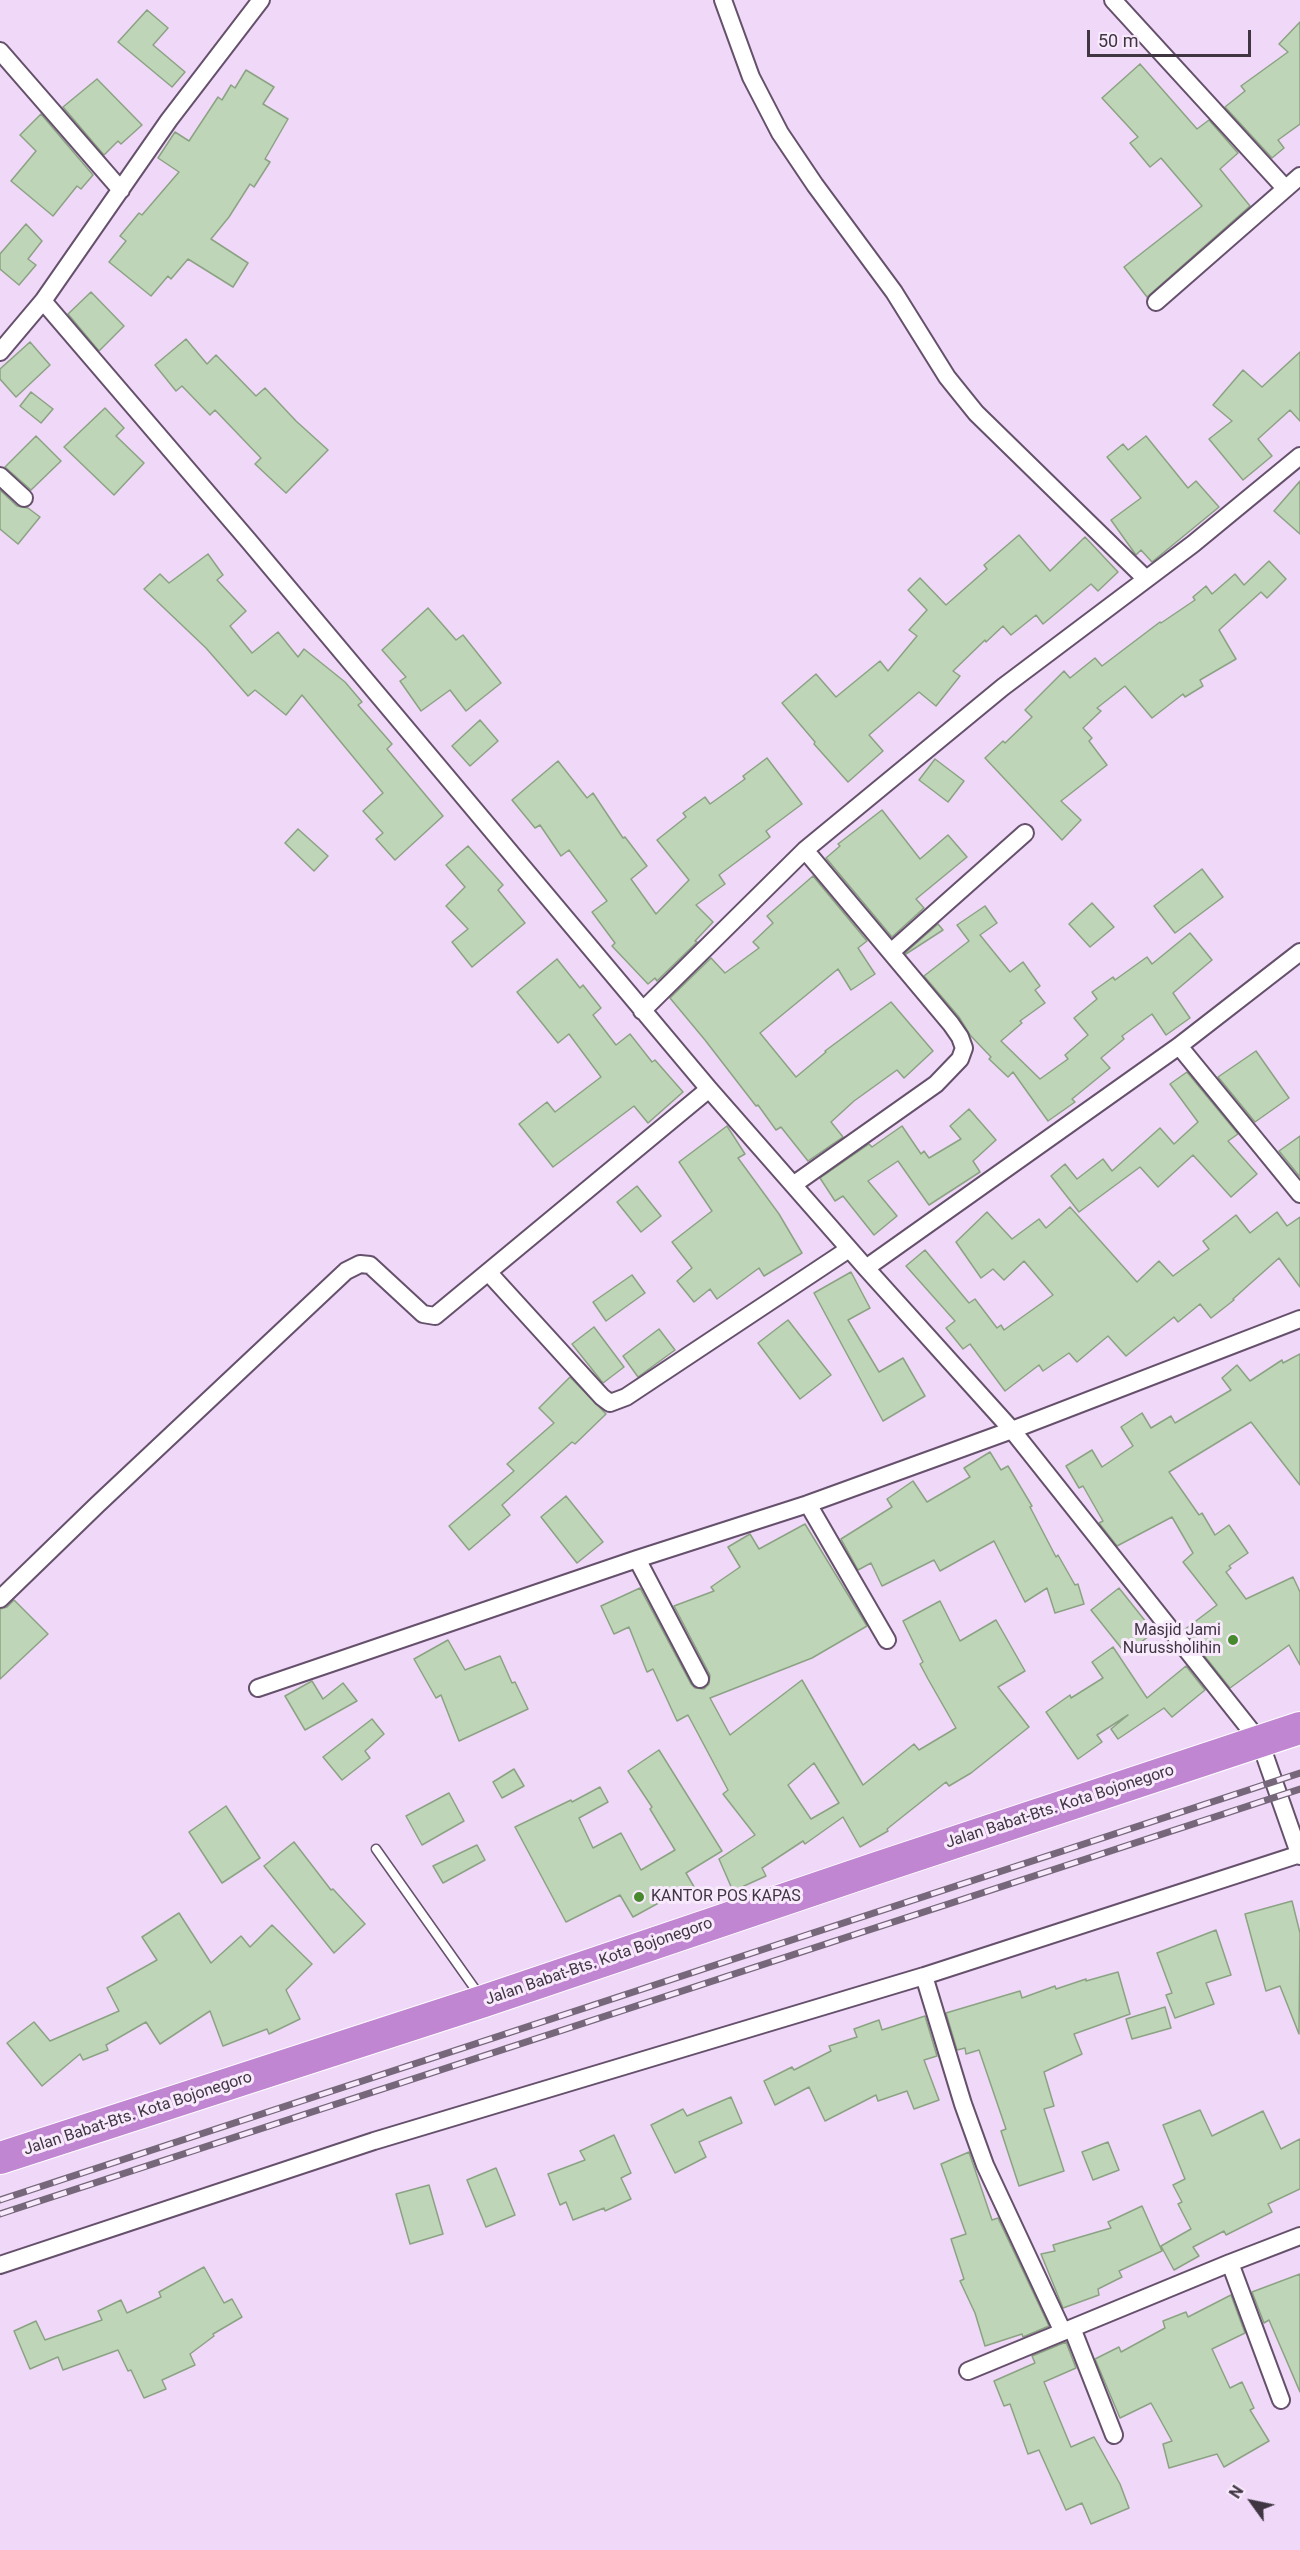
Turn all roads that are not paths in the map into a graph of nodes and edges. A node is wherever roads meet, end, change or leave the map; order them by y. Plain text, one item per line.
1 (261, 0) edge
2 (723, 0) edge
3 (1113, 0) edge
4 (0, 51) edge
5 (1300, 176) edge
6 (1286, 188) junction
7 (121, 190) junction
8 (43, 301) junction
9 (1156, 302) dead end
10 (0, 352) edge
11 (1300, 456) edge
12 (0, 476) edge
13 (24, 498) dead end
14 (1146, 579) junction
15 (1025, 833) dead end
16 (805, 850) junction
17 (891, 952) junction
18 (1300, 952) edge
19 (642, 1011) junction
20 (1179, 1046) junction
21 (709, 1089) junction
22 (793, 1185) junction
23 (1300, 1194) edge
24 (849, 1249) junction
25 (866, 1268) junction
26 (488, 1272) junction
27 (1300, 1319) edge
28 (1012, 1430) junction
29 (808, 1504) junction
30 (637, 1559) junction
31 (0, 1599) edge
32 (886, 1640) dead end
33 (700, 1679) dead end
34 (258, 1688) dead end
35 (1300, 1728) edge
36 (1260, 1742) junction
37 (376, 1849) dead end
38 (1300, 1854) edge
39 (924, 1976) junction
40 (484, 2001) junction
41 (0, 2158) edge
42 (1300, 2236) edge
43 (1230, 2263) junction
44 (0, 2265) edge
45 (1067, 2330) junction
46 (968, 2371) dead end
47 (1281, 2400) dead end
48 (1114, 2435) dead end

1 - 7 street
2 - 14 street
3 - 6 street
4 - 7 street
5 - 6 street
6 - 9 street
7 - 8 street
8 - 10 street
8 - 19 street
11 - 14 street
12 - 13 street
14 - 16 street
15 - 17 street
16 - 17 street
16 - 19 street
17 - 22 street
18 - 20 street
19 - 21 street
20 - 23 street
20 - 25 street
21 - 22 street
21 - 26 street
22 - 24 street
24 - 25 street
24 - 26 street
25 - 28 street
26 - 31 street
27 - 28 street
28 - 29 street
28 - 36 street
29 - 30 street
29 - 32 street
30 - 33 street
30 - 34 street
35 - 36 highway, Jalan Babat-Bts. Kota Bojonegoro
36 - 38 street
36 - 40 highway, Jalan Babat-Bts. Kota Bojonegoro
37 - 40 lane
38 - 39 street
39 - 44 street
39 - 45 street
40 - 41 highway, Jalan Babat-Bts. Kota Bojonegoro
42 - 43 street
43 - 45 street
43 - 47 street
45 - 46 street
45 - 48 street

